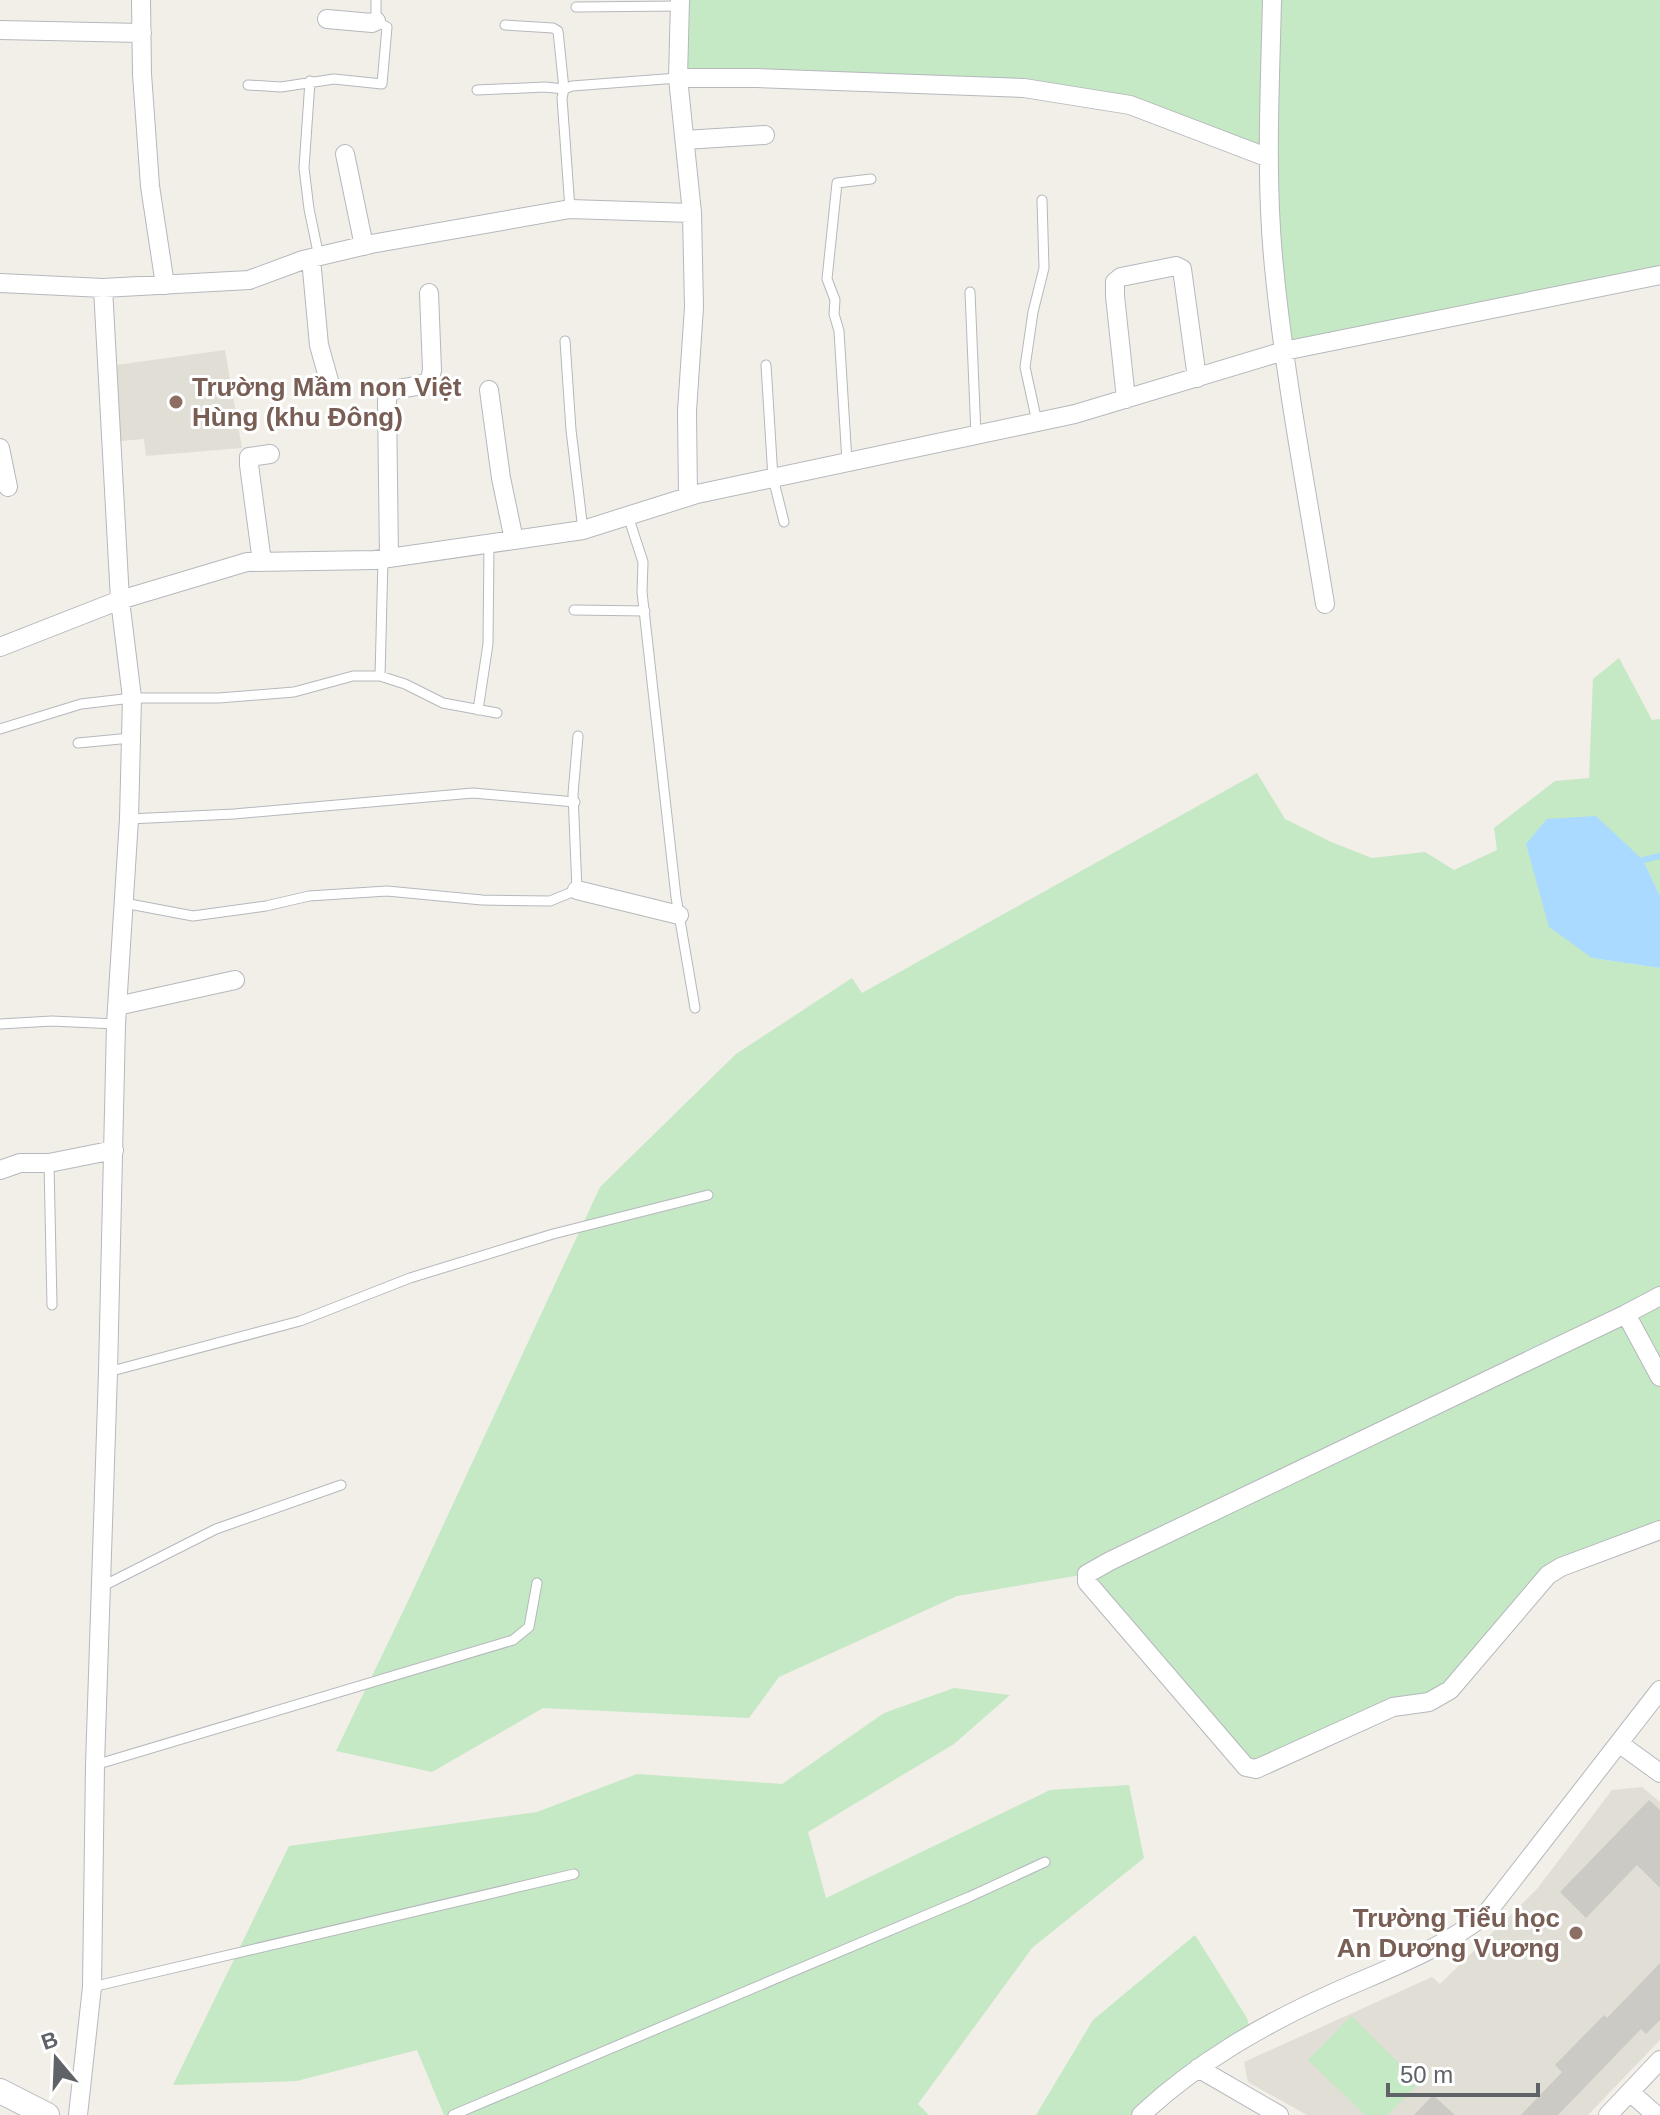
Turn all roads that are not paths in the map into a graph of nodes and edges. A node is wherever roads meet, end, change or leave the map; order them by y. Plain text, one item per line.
1 (141, 0) edge
2 (376, 0) edge
3 (1272, 0) edge
4 (680, 3) edge
5 (576, 7) dead end
6 (327, 19) dead end
7 (376, 21) junction
8 (505, 25) dead end
9 (0, 30) edge
10 (142, 33) junction
11 (678, 78) junction
12 (310, 81) junction
13 (248, 85) dead end
14 (564, 89) junction
15 (477, 90) dead end
16 (765, 135) dead end
17 (685, 140) junction
18 (345, 154) dead end
19 (1269, 158) junction
20 (871, 179) dead end
21 (1042, 200) dead end
22 (570, 209) junction
23 (692, 213) junction
24 (364, 246) junction
25 (315, 258) junction
26 (1660, 275) edge
27 (0, 283) edge
28 (165, 285) junction
29 (103, 288) junction
30 (970, 292) dead end
31 (429, 293) dead end
32 (565, 341) dead end
33 (1284, 351) junction
34 (766, 365) dead end
35 (1197, 378) junction
36 (331, 388) dead end
37 (489, 390) dead end
38 (1126, 399) junction
39 (1037, 422) junction
40 (976, 435) junction
41 (0, 448) edge
42 (270, 454) dead end
43 (847, 462) junction
44 (773, 478) junction
45 (8, 487) dead end
46 (688, 497) junction
47 (628, 516) junction
48 (784, 522) dead end
49 (583, 530) junction
50 (514, 540) junction
51 (489, 544) junction
52 (386, 558) junction
53 (262, 562) junction
54 (120, 600) junction
55 (1325, 604) dead end
56 (574, 610) dead end
57 (645, 611) junction
58 (0, 647) edge
59 (380, 676) junction
60 (132, 698) junction
61 (478, 710) junction
62 (497, 713) dead end
63 (0, 729) edge
64 (578, 736) dead end
65 (131, 738) junction
66 (78, 743) dead end
67 (575, 802) junction
68 (129, 819) junction
69 (577, 890) junction
70 (124, 903) junction
71 (679, 915) junction
72 (235, 980) dead end
73 (695, 1008) dead end
74 (117, 1015) junction
75 (0, 1024) edge
76 (114, 1150) junction
77 (49, 1163) junction
78 (0, 1170) edge
79 (708, 1195) dead end
80 (1660, 1296) edge
81 (52, 1305) dead end
82 (1626, 1314) junction
83 (108, 1372) junction
84 (1660, 1377) edge
85 (341, 1485) dead end
86 (1660, 1530) edge
87 (537, 1583) dead end
88 (101, 1587) junction
89 (1660, 1690) edge
90 (1620, 1744) junction
91 (95, 1765) junction
92 (1660, 1773) edge
93 (1045, 1862) dead end
94 (574, 1874) dead end
95 (92, 1987) junction
96 (1660, 2060) edge
97 (1198, 2068) junction
98 (0, 2091) edge
99 (1630, 2092) junction
100 (47, 2115) edge
101 (78, 2115) edge
102 (453, 2115) edge
103 (1141, 2115) edge
104 (1279, 2115) edge
105 (1608, 2115) edge
106 (1656, 2115) edge

1 - 10 street
2 - 7 lane
3 - 19 street
4 - 5 lane
4 - 11 street
6 - 7 street
7 - 12 lane
8 - 14 lane
9 - 10 street
10 - 28 street
11 - 14 lane
11 - 17 street
11 - 19 street
12 - 13 lane
12 - 25 lane
14 - 15 lane
14 - 22 lane
16 - 17 street
17 - 23 street
18 - 24 street
19 - 33 street
20 - 43 lane
21 - 39 lane
22 - 23 street
22 - 24 street
23 - 46 street
24 - 25 street
25 - 28 street
25 - 36 street
26 - 33 street
27 - 29 street
28 - 29 street
29 - 54 street
30 - 40 lane
31 - 52 street
32 - 49 lane
33 - 35 street
33 - 55 street
34 - 44 lane
35 - 38 street
35 - 38 street
37 - 50 street
38 - 39 street
39 - 40 street
40 - 43 street
41 - 45 street
42 - 53 street
43 - 44 street
44 - 46 street
44 - 48 lane
46 - 47 street
47 - 49 street
47 - 57 lane
49 - 50 street
50 - 51 street
51 - 52 street
51 - 61 lane
52 - 53 street
52 - 59 lane
53 - 54 street
54 - 58 street
54 - 60 street
56 - 57 lane
57 - 71 lane
59 - 60 lane
59 - 61 lane
60 - 63 lane
60 - 65 street
61 - 62 lane
64 - 67 lane
65 - 66 lane
65 - 68 street
67 - 68 lane
67 - 69 lane
68 - 70 street
69 - 70 lane
69 - 71 street
70 - 74 street
71 - 73 lane
72 - 74 street
74 - 75 lane
74 - 76 street
76 - 77 street
76 - 83 street
77 - 78 street
77 - 81 lane
79 - 83 lane
80 - 82 street
82 - 84 street
82 - 86 street
83 - 88 street
85 - 88 lane
87 - 91 lane
88 - 91 street
89 - 90 street
90 - 92 street
90 - 97 street
91 - 95 street
93 - 102 lane
94 - 95 lane
95 - 101 street
96 - 99 street
97 - 103 street
97 - 104 street
98 - 100 street
99 - 105 street
99 - 106 street

